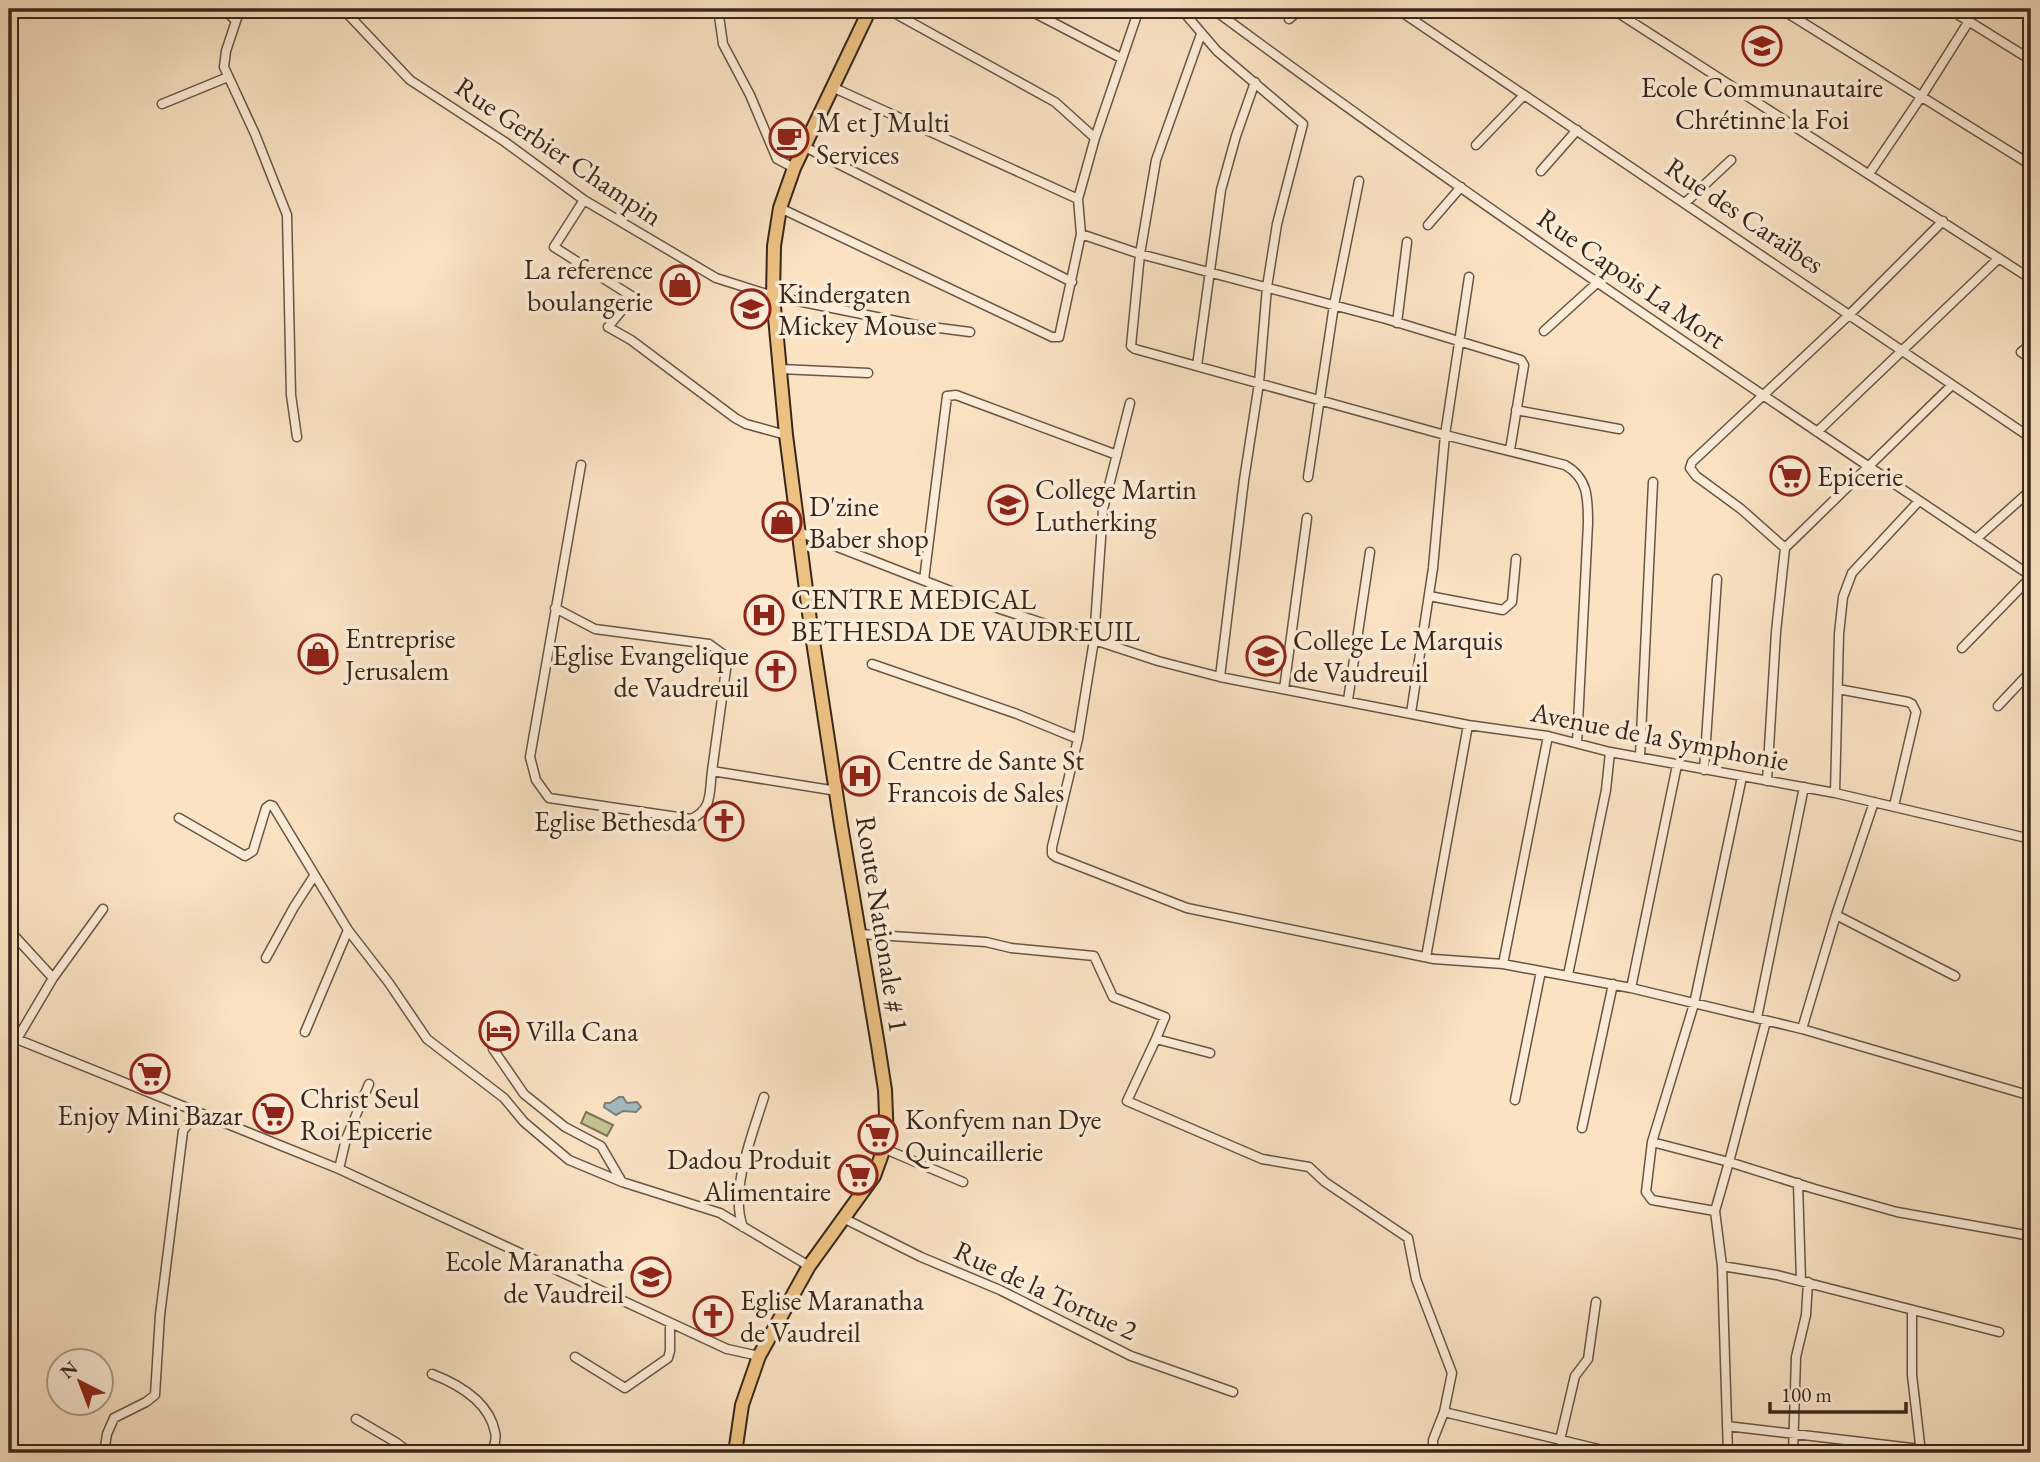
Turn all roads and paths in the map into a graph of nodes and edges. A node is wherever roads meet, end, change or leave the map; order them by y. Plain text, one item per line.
1 (224, 9) edge
2 (240, 9) edge
3 (343, 9) edge
4 (718, 9) edge
5 (870, 9) edge
6 (887, 9) edge
7 (1029, 9) edge
8 (1139, 9) edge
9 (1181, 9) edge
10 (1213, 9) edge
11 (1301, 9) edge
12 (1397, 9) edge
13 (1612, 9) edge
14 (1637, 9) edge
15 (1781, 9) edge
16 (1949, 9) edge
17 (1289, 19) dead end
18 (235, 20) junction
19 (1630, 20) junction
20 (1969, 21) junction
21 (1201, 34) junction
22 (1121, 58) junction
23 (2031, 60) edge
24 (228, 77) junction
25 (1255, 82) junction
26 (832, 87) junction
27 (1524, 95) junction
28 (1921, 97) junction
29 (162, 104) dead end
30 (1577, 130) junction
31 (1096, 138) junction
32 (1476, 145) dead end
33 (806, 148) junction
34 (1731, 160) dead end
35 (2031, 165) edge
36 (794, 168) junction
37 (1541, 171) dead end
38 (1869, 174) junction
39 (1359, 181) dead end
40 (1461, 187) junction
41 (1079, 199) junction
42 (584, 200) junction
43 (1685, 203) junction
44 (780, 208) junction
45 (1943, 221) junction
46 (1428, 225) dead end
47 (1081, 234) junction
48 (1407, 242) dead end
49 (1140, 254) junction
50 (1999, 258) junction
51 (1210, 272) junction
52 (1469, 277) dead end
53 (2031, 279) edge
54 (1072, 282) junction
55 (1598, 282) junction
56 (1267, 287) junction
57 (773, 296) junction
58 (1334, 305) junction
59 (1850, 314) junction
60 (1397, 323) junction
61 (1544, 331) dead end
62 (970, 332) dead end
63 (1461, 341) junction
64 (2031, 344) edge
65 (1903, 351) junction
66 (2031, 359) edge
67 (1197, 366) junction
68 (780, 369) junction
69 (868, 373) dead end
70 (1259, 383) junction
71 (1952, 385) junction
72 (1763, 393) junction
73 (1320, 400) junction
74 (1130, 404) dead end
75 (1516, 410) junction
76 (1619, 429) dead end
77 (1817, 432) junction
78 (786, 435) junction
79 (1445, 435) junction
80 (298, 437) dead end
81 (2031, 438) edge
82 (1510, 450) junction
83 (1117, 455) junction
84 (581, 465) dead end
85 (1869, 467) junction
86 (1308, 477) dead end
87 (1653, 482) dead end
88 (2031, 490) edge
89 (1919, 501) junction
90 (1307, 518) dead end
91 (799, 532) junction
92 (1976, 539) junction
93 (1785, 548) junction
94 (1370, 552) dead end
95 (1516, 559) dead end
96 (2031, 577) edge
97 (1717, 579) dead end
98 (924, 580) junction
99 (1429, 596) junction
100 (555, 608) junction
101 (1094, 640) junction
102 (1962, 648) dead end
103 (872, 664) dead end
104 (2031, 671) edge
105 (1220, 677) junction
106 (1284, 689) junction
107 (1838, 689) junction
108 (1348, 700) junction
109 (1998, 706) dead end
110 (1411, 713) junction
111 (1468, 724) junction
112 (1548, 736) junction
113 (1078, 739) junction
114 (1577, 743) junction
115 (1610, 752) junction
116 (1640, 756) junction
117 (1677, 765) junction
118 (1704, 770) junction
119 (712, 771) junction
120 (1742, 777) junction
121 (1767, 781) junction
122 (1804, 788) junction
123 (837, 791) junction
124 (1836, 793) junction
125 (1874, 802) junction
126 (1894, 806) junction
127 (179, 818) dead end
128 (2031, 839) edge
129 (314, 876) junction
130 (103, 909) dead end
131 (1836, 915) junction
132 (9, 930) edge
133 (348, 930) junction
134 (860, 934) junction
135 (1426, 957) junction
136 (266, 958) dead end
137 (1503, 964) junction
138 (1541, 971) junction
139 (1568, 975) junction
140 (1955, 976) dead end
141 (54, 978) junction
142 (1613, 984) junction
143 (1631, 988) junction
144 (1694, 1004) junction
145 (1757, 1018) junction
146 (1766, 1021) junction
147 (1802, 1029) junction
148 (305, 1032) dead end
149 (13, 1037) edge
150 (1156, 1039) junction
151 (493, 1049) dead end
152 (1210, 1053) dead end
153 (369, 1084) dead end
154 (2028, 1096) dead end
155 (764, 1097) dead end
156 (1515, 1100) dead end
157 (197, 1112) junction
158 (1581, 1128) dead end
159 (1652, 1142) junction
160 (885, 1149) junction
161 (1729, 1162) junction
162 (339, 1169) junction
163 (622, 1182) junction
164 (963, 1182) dead end
165 (1798, 1183) junction
166 (1715, 1211) junction
167 (845, 1219) junction
168 (743, 1227) junction
169 (2031, 1236) edge
170 (809, 1266) junction
171 (1722, 1266) junction
172 (1805, 1282) junction
173 (1596, 1302) dead end
174 (1912, 1311) junction
175 (670, 1323) junction
176 (1999, 1332) dead end
177 (759, 1356) junction
178 (576, 1357) dead end
179 (432, 1374) dead end
180 (1233, 1392) dead end
181 (1444, 1412) junction
182 (356, 1419) dead end
183 (1727, 1426) junction
184 (1794, 1434) junction
185 (1560, 1440) junction
186 (1921, 1451) edge
187 (104, 1453) edge
188 (410, 1453) edge
189 (492, 1453) edge
190 (735, 1453) edge
191 (1433, 1453) edge
192 (1615, 1453) edge
193 (1728, 1453) edge
194 (1793, 1453) edge

1 - 18 street
2 - 18 street
3 - 42 street, Rue Gerbier Champin
4 - 36 street
5 - 26 main road, Route Nationale # 1
6 - 31 street
7 - 22 street
8 - 22 street
9 - 21 street
10 - 40 street, Rue Capois La Mort
11 - 17 street
12 - 27 street, Rue des Caraïbes
13 - 19 street
14 - 19 street
15 - 28 street
16 - 20 street
18 - 24 street
19 - 38 street
20 - 23 street
20 - 28 street
21 - 25 street
21 - 49 street
22 - 31 street
24 - 29 street
24 - 80 street
25 - 51 street
25 - 56 street
26 - 33 main road, Route Nationale # 1
26 - 41 street
27 - 30 street, Rue des Caraïbes
27 - 32 street
28 - 35 street
28 - 38 street
30 - 37 street
30 - 43 street, Rue des Caraïbes
31 - 41 street
33 - 36 main road, Route Nationale # 1
33 - 54 street
34 - 43 street
36 - 44 main road, Route Nationale # 1
38 - 45 street
39 - 58 street
40 - 46 street
40 - 55 street, Rue Capois La Mort
41 - 47 street
42 - 57 street, Rue Gerbier Champin
42 - 78 street
43 - 59 street, Rue des Caraïbes
44 - 54 street
44 - 57 main road, Route Nationale # 1
45 - 50 street
45 - 59 street
47 - 49 street
47 - 54 street
48 - 60 street
49 - 51 street
49 - 67 street
50 - 53 street
50 - 65 street
51 - 56 street
51 - 67 street
52 - 63 street
55 - 61 street
55 - 72 street, Rue Capois La Mort
56 - 58 street
56 - 70 street
57 - 62 street, Rue Gerbier Champin
57 - 68 main road, Route Nationale # 1
58 - 60 street
58 - 73 street
59 - 65 street, Rue des Caraïbes
59 - 72 street
60 - 63 street
63 - 75 street
63 - 79 street
64 - 66 street
65 - 71 street, Rue des Caraïbes
65 - 77 street
67 - 70 street
68 - 69 street
68 - 78 main road, Route Nationale # 1
70 - 73 street
70 - 105 street
71 - 81 street, Rue des Caraïbes
71 - 85 street
72 - 77 street, Rue Capois La Mort
72 - 93 street
73 - 79 street
73 - 86 street
74 - 83 street
75 - 76 street
75 - 82 street
77 - 85 street, Rue Capois La Mort
78 - 91 main road, Route Nationale # 1
79 - 82 street
79 - 99 street
82 - 114 street
83 - 98 street
83 - 101 street
84 - 100 street
85 - 89 street, Rue Capois La Mort
85 - 93 street
87 - 116 street
88 - 92 street
89 - 92 street, Rue Capois La Mort
89 - 107 street
90 - 106 street
91 - 98 street, Avenue de la Symphonie
91 - 123 main road, Route Nationale # 1
92 - 96 street, Rue Capois La Mort
93 - 121 street
94 - 108 street
95 - 99 street
96 - 102 street
97 - 118 street
98 - 101 street, Avenue de la Symphonie
99 - 110 street
100 - 119 street
100 - 119 street
101 - 105 street, Avenue de la Symphonie
101 - 113 street
103 - 113 street
104 - 109 street
105 - 106 street, Avenue de la Symphonie
106 - 108 street, Avenue de la Symphonie
107 - 124 street
107 - 126 street
108 - 110 street, Avenue de la Symphonie
110 - 111 street, Avenue de la Symphonie
111 - 112 street, Avenue de la Symphonie
111 - 135 street
112 - 114 street, Avenue de la Symphonie
112 - 137 street
113 - 135 street
114 - 115 street, Avenue de la Symphonie
115 - 116 street, Avenue de la Symphonie
115 - 139 street
116 - 117 street, Avenue de la Symphonie
117 - 118 street, Avenue de la Symphonie
117 - 143 street
118 - 120 street, Avenue de la Symphonie
119 - 123 street
120 - 121 street, Avenue de la Symphonie
120 - 144 street
121 - 122 street, Avenue de la Symphonie
122 - 124 street, Avenue de la Symphonie
122 - 145 street
123 - 134 main road, Route Nationale # 1
124 - 125 street, Avenue de la Symphonie
125 - 126 street, Avenue de la Symphonie
125 - 131 street
126 - 128 street, Avenue de la Symphonie
127 - 129 street
129 - 133 street
129 - 136 street
130 - 141 street
131 - 140 street
131 - 147 street
132 - 141 street
133 - 148 street
133 - 163 street
134 - 150 street
134 - 160 main road, Route Nationale # 1
135 - 137 street
137 - 138 street
138 - 139 street
138 - 156 street
139 - 142 street
141 - 149 street
142 - 143 street
142 - 158 street
143 - 144 street
144 - 145 street
144 - 159 street
145 - 146 street
146 - 147 street
146 - 161 street
147 - 154 street
149 - 157 street
150 - 152 street
150 - 181 street
151 - 163 street
153 - 162 street
155 - 168 street
157 - 162 street
157 - 187 street
159 - 161 street
159 - 166 street
160 - 164 street
160 - 167 main road, Route Nationale # 1
161 - 165 street
161 - 166 street
162 - 175 street
163 - 168 street
165 - 169 street
165 - 172 street
166 - 171 street
167 - 170 main road, Route Nationale # 1
167 - 180 street, Rue de la Tortue 2
168 - 170 street
170 - 177 main road, Route Nationale # 1
171 - 172 street
171 - 183 street
172 - 174 street
172 - 184 street
173 - 185 street
174 - 176 street
174 - 186 street
175 - 177 street
175 - 178 street
177 - 190 main road, Route Nationale # 1
179 - 189 street
181 - 185 street
181 - 191 street
182 - 188 street
183 - 184 street
183 - 193 street
184 - 186 street
184 - 194 street
185 - 192 street

